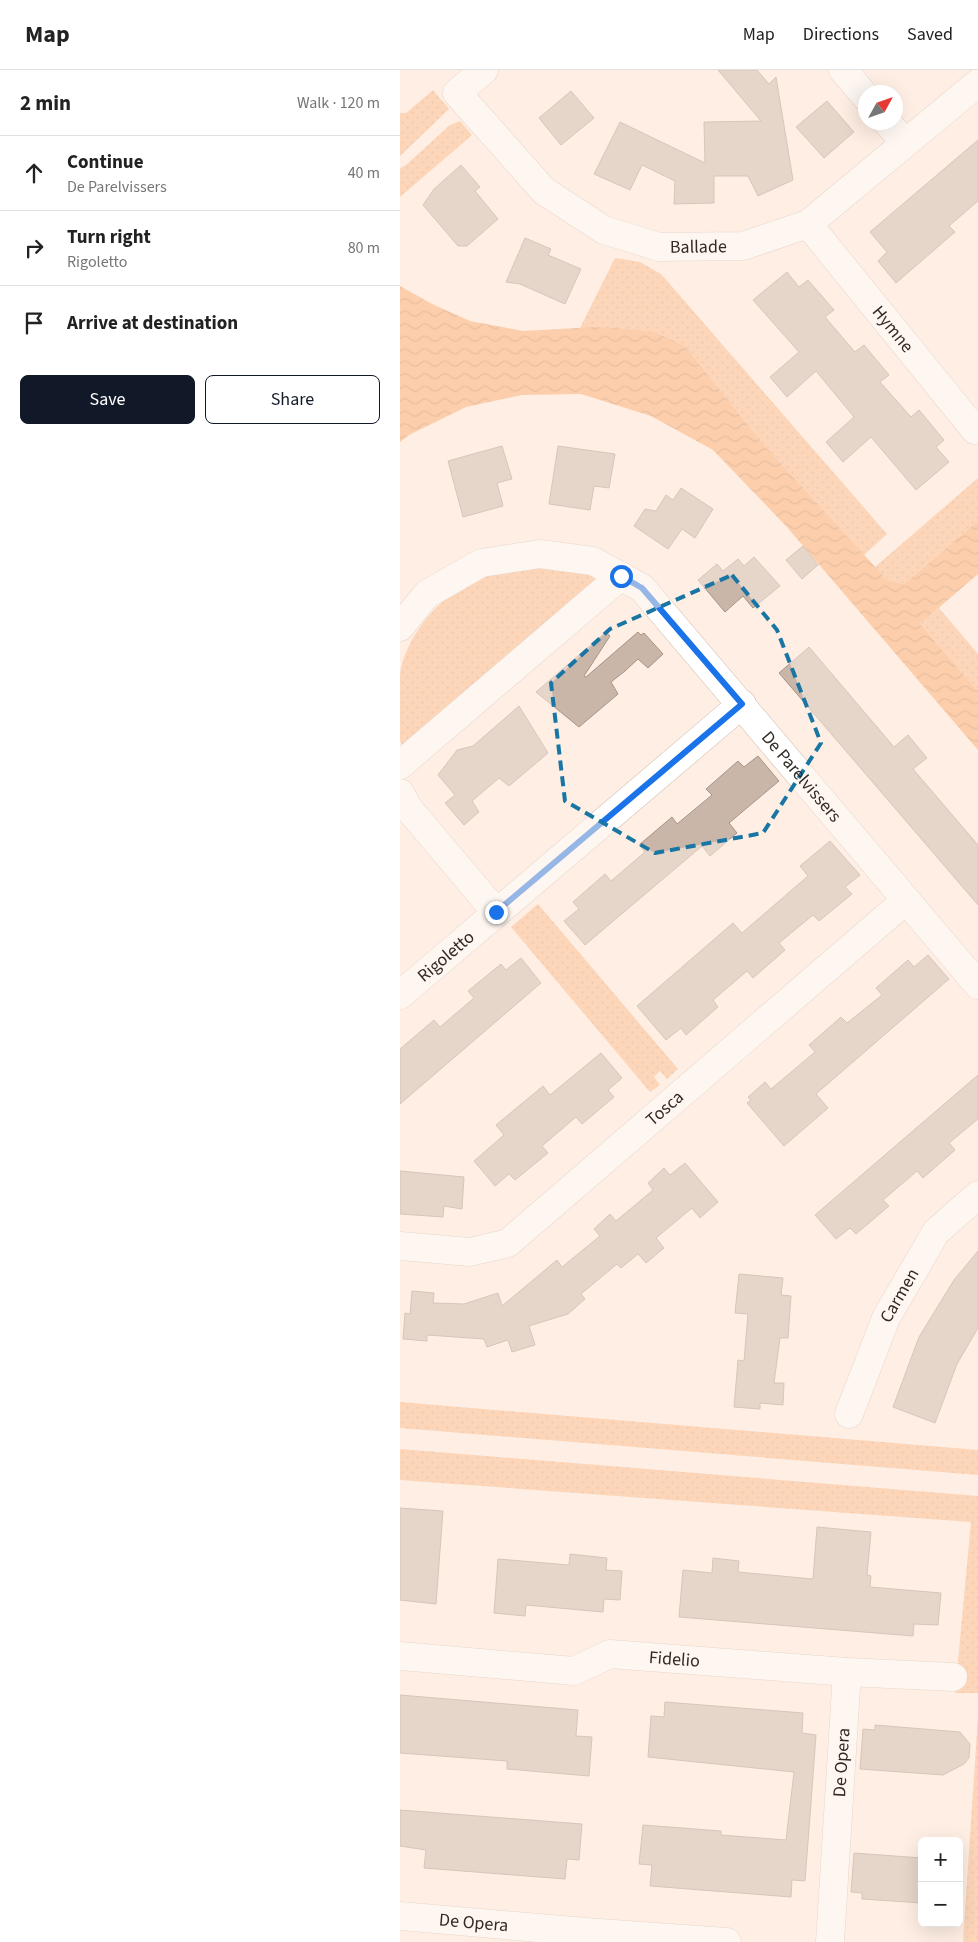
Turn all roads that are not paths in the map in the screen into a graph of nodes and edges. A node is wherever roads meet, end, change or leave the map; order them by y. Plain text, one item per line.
1 (484, 70) edge
2 (843, 70) edge
3 (978, 83) edge
4 (858, 87) edge
5 (894, 130) edge
6 (905, 144) junction
7 (808, 224) junction
8 (978, 427) edge
9 (621, 576) junction
10 (400, 627) edge
11 (742, 704) junction
12 (400, 764) edge
13 (400, 793) edge
14 (905, 902) junction
15 (496, 912) junction
16 (978, 985) edge
17 (400, 995) edge
18 (978, 1195) edge
19 (400, 1246) edge
20 (849, 1414) dead end
21 (400, 1656) edge
22 (847, 1672) junction
23 (953, 1677) dead end
24 (400, 1916) edge
25 (727, 1942) edge
26 (830, 1942) edge

1 - 7 street, Ballade
2 - 4 street
3 - 6 street, Ballade
5 - 6 street
6 - 7 street, Ballade
7 - 8 street, Hymne
9 - 10 street, De Parelvissers
9 - 11 street, De Parelvissers
9 - 12 street
11 - 14 street, De Parelvissers
11 - 15 street, Rigoletto
13 - 15 street
14 - 16 street, De Parelvissers
14 - 19 street, Tosca
15 - 17 street, Rigoletto
18 - 20 street, Carmen
21 - 22 street, Fidelio
22 - 23 street, Fidelio
22 - 26 street, De Opera
24 - 25 street, De Opera

